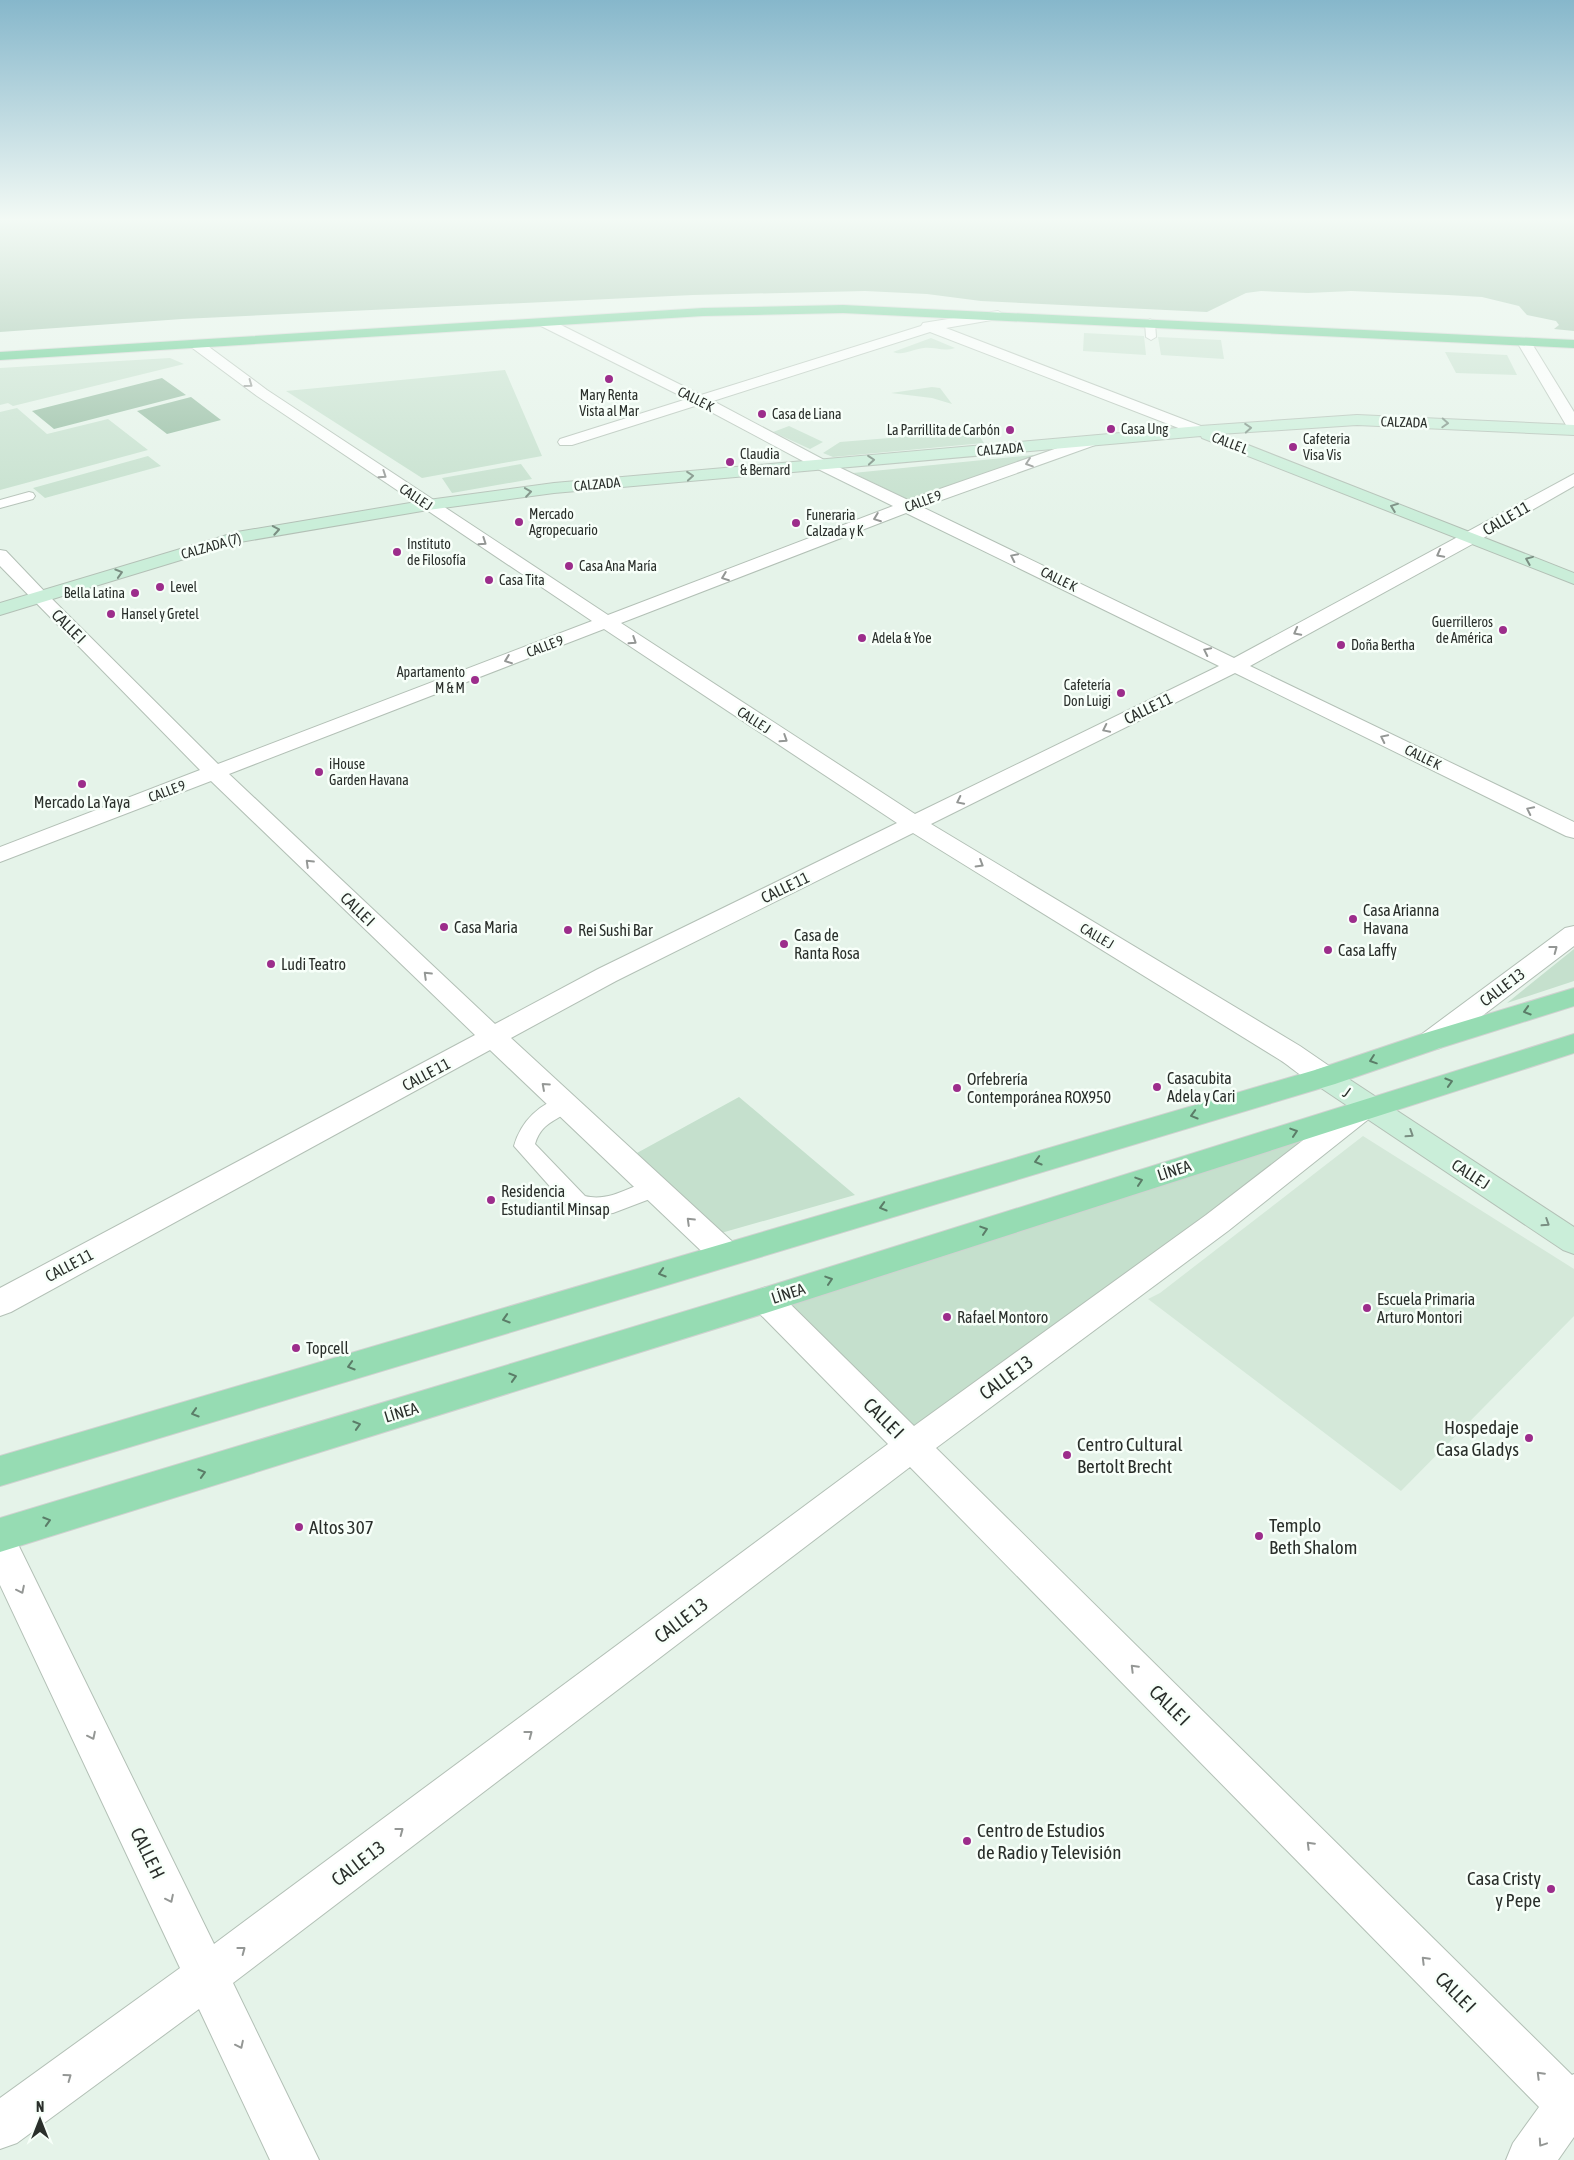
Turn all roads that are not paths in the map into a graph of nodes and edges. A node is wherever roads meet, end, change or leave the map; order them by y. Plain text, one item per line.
1 (582, 321) edge
2 (915, 321) edge
3 (966, 321) edge
4 (1124, 321) edge
5 (1150, 322) junction
6 (546, 323) junction
7 (931, 327) junction
8 (1151, 337) dead end
9 (1524, 342) junction
10 (196, 344) junction
11 (1574, 344) edge
12 (0, 356) edge
13 (700, 400) junction
14 (1574, 425) edge
15 (1574, 430) edge
16 (1200, 432) junction
17 (1092, 441) junction
18 (566, 442) dead end
19 (822, 465) junction
20 (1574, 478) edge
21 (29, 496) dead end
22 (0, 504) edge
23 (428, 505) junction
24 (908, 506) junction
25 (1472, 538) junction
26 (0, 555) edge
27 (1574, 579) edge
28 (39, 597) junction
29 (0, 610) edge
30 (605, 623) junction
31 (1236, 665) junction
32 (215, 773) junction
33 (914, 824) junction
34 (1574, 831) edge
35 (0, 855) edge
36 (1574, 934) edge
37 (1574, 997) edge
38 (493, 1038) junction
39 (1431, 1040) junction
40 (1574, 1043) edge
41 (1325, 1077) junction
42 (565, 1103) junction
43 (1365, 1109) junction
44 (655, 1188) junction
45 (1574, 1242) edge
46 (725, 1254) junction
47 (766, 1300) junction
48 (0, 1303) edge
49 (912, 1446) junction
50 (0, 1471) edge
51 (0, 1535) edge
52 (0, 1546) edge
53 (207, 1976) junction
54 (1572, 2104) edge
55 (0, 2126) edge
56 (295, 2160) edge
57 (1530, 2160) edge

1 - 6 highway
2 - 7 street, CALLE L
3 - 7 street
4 - 5 highway
5 - 8 lane
5 - 9 highway
6 - 10 highway
6 - 13 street, CALLE K
7 - 13 street
7 - 16 street, CALLE L
9 - 11 highway
9 - 14 street
10 - 12 highway
10 -> 23 street, CALLE J
13 - 18 street
13 - 19 street, CALLE K
16 -> 15 main road, CALZADA
16 - 17 main road, CALZADA
25 -> 16 main road, CALLE L
19 -> 17 main road, CALZADA
17 -> 24 street, CALLE 9
23 -> 19 main road, CALZADA
19 - 24 street, CALLE K
20 - 25 street, CALLE 11
21 - 22 lane
28 -> 23 main road, CALZADA (7)
23 -> 30 street, CALLE J
24 -> 30 street, CALLE 9
31 -> 24 street, CALLE K
27 -> 25 main road, CALLE L
25 -> 31 street, CALLE 11
26 - 28 street, CALLE I
28 - 29 main road, CALZADA (7)
28 - 32 street, CALLE I
30 -> 32 street, CALLE 9
30 -> 33 street, CALLE J
31 -> 33 street, CALLE 11
34 -> 31 street, CALLE K
32 - 35 street, CALLE 9
38 -> 32 street, CALLE I
33 - 38 street, CALLE 11
33 -> 41 street, CALLE J
39 -> 36 street, CALLE 13
37 -> 39 main road
42 -> 38 street, CALLE I
38 - 48 street, CALLE 11
39 -> 41 main road
43 -> 40 main road, LÍNEA
41 - 43 main road, J
41 -> 46 main road
42 - 44 street, CALLE I
42 - 44 lane
43 -> 45 main road, CALLE J
47 -> 43 main road, LÍNEA
43 - 49 street, CALLE 13
46 -> 44 street, CALLE I
46 -> 50 main road
47 - 49 street, CALLE I
51 -> 47 main road, LÍNEA
53 -> 49 street, CALLE 13
54 -> 49 street, CALLE I
52 -> 53 street, CALLE H
55 -> 53 street, CALLE 13
53 -> 56 street, CALLE H
54 -> 57 street

